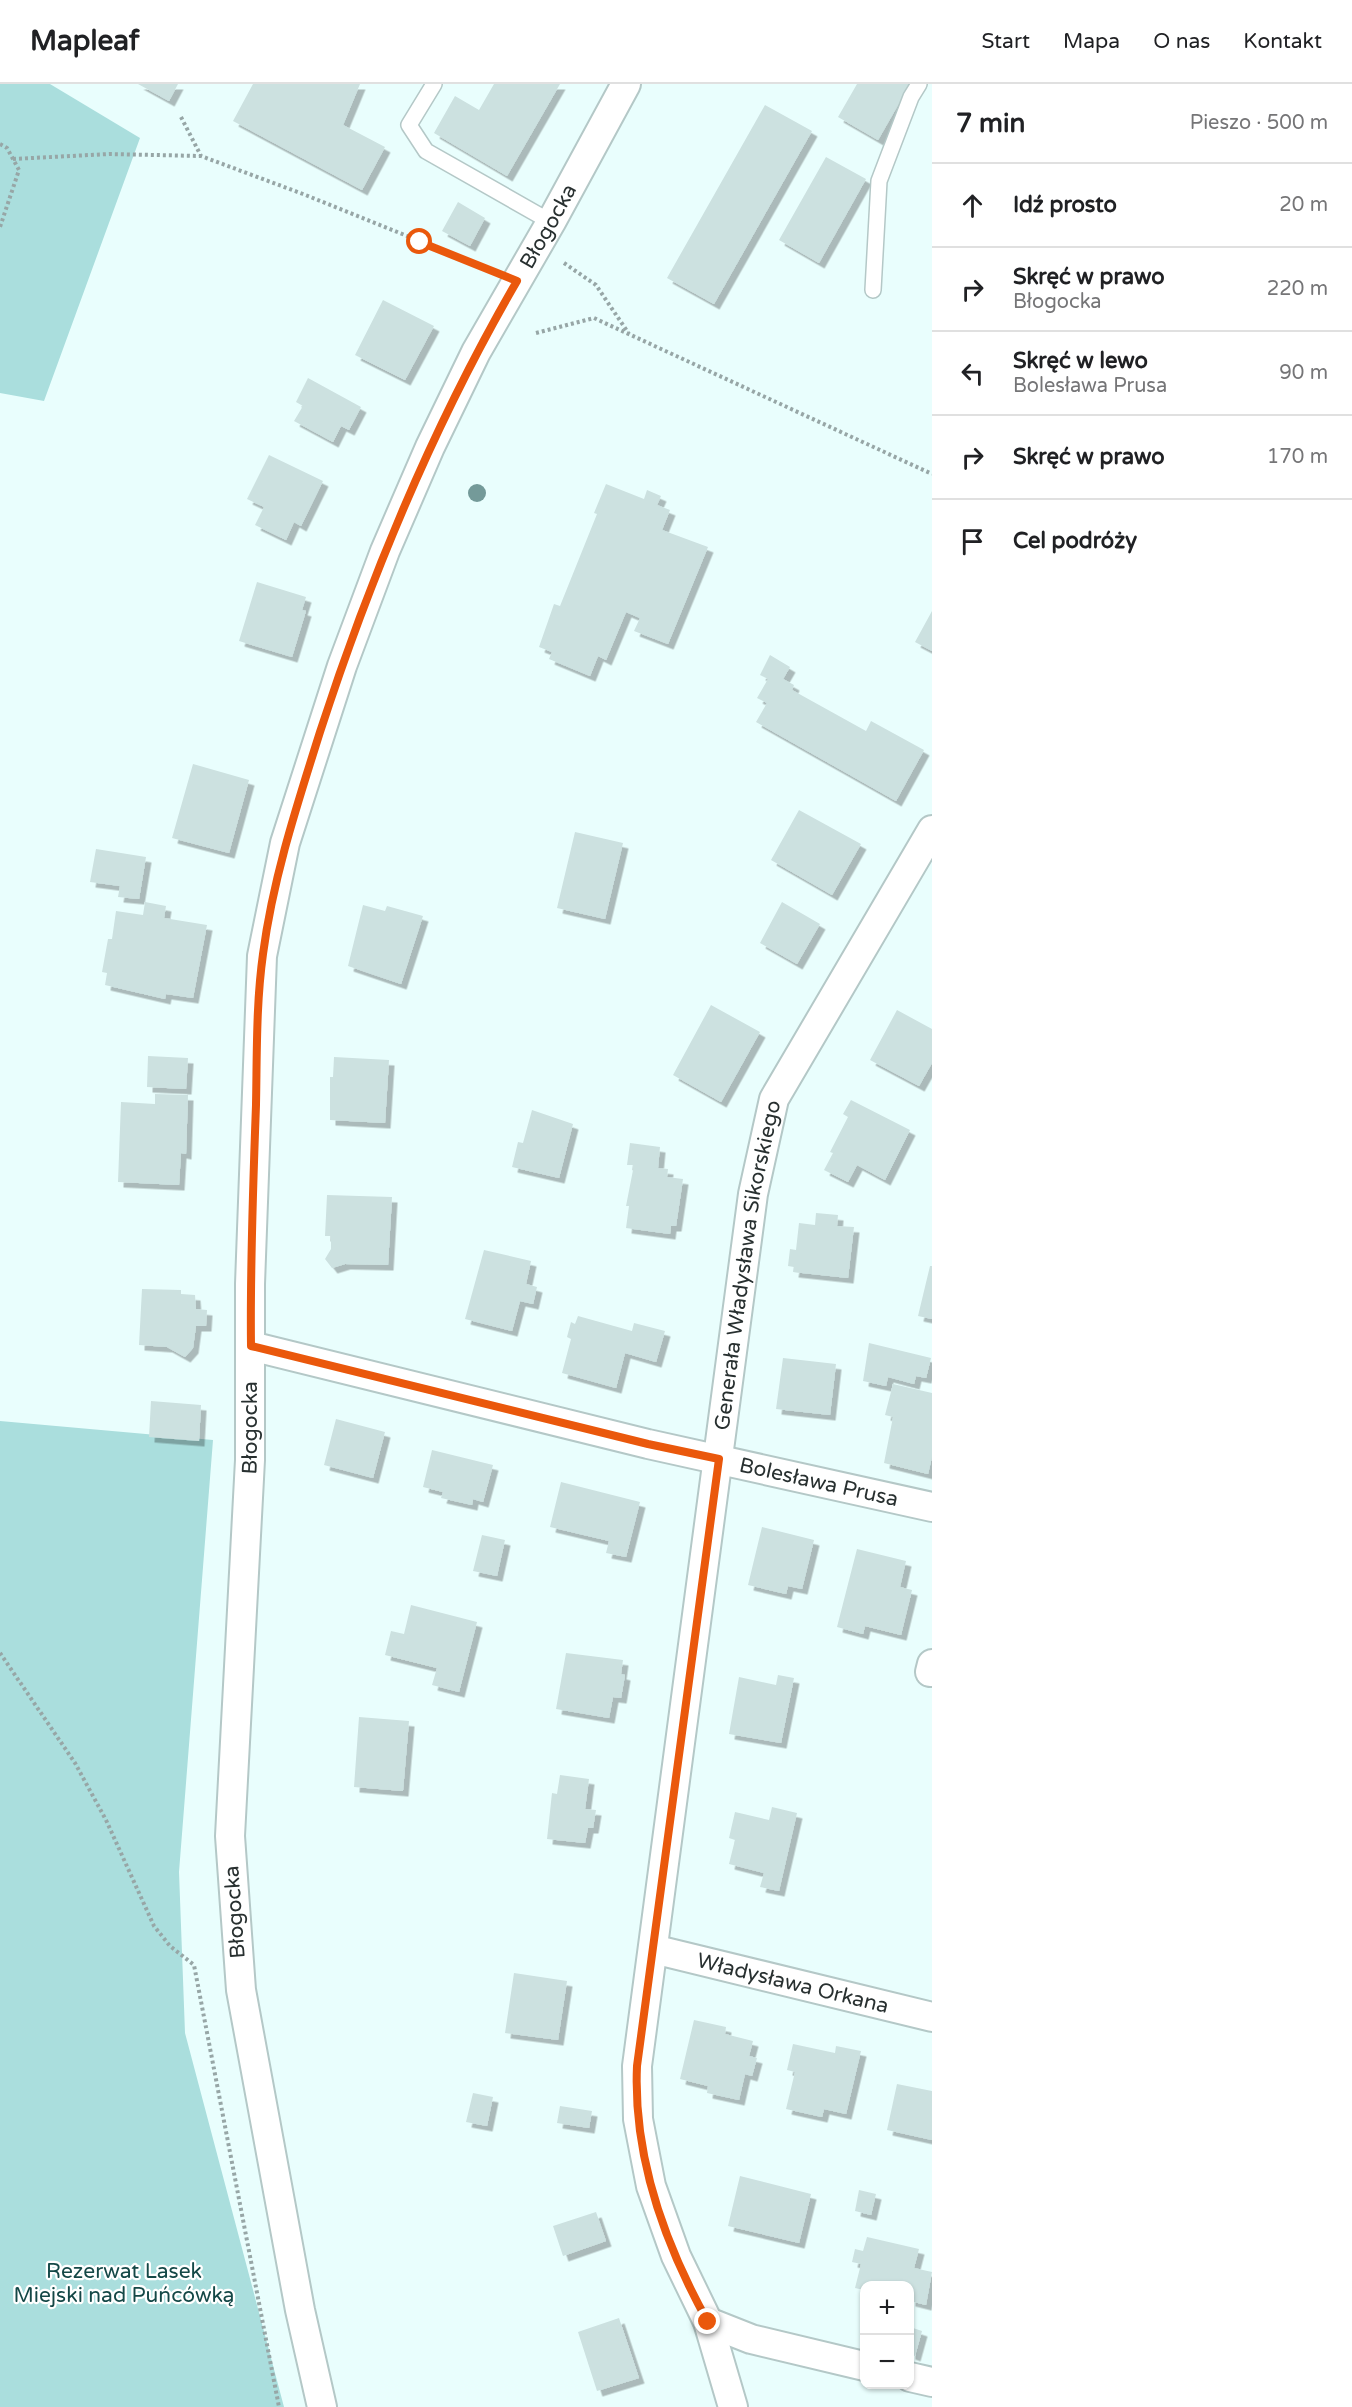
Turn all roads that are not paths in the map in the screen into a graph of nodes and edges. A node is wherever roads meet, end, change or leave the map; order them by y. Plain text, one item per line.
1 (434, 84) edge
2 (626, 84) edge
3 (919, 84) edge
4 (551, 222) junction
5 (873, 290) dead end
6 (932, 830) edge
7 (251, 1346) junction
8 (719, 1459) junction
9 (932, 1507) edge
10 (653, 1949) junction
11 (932, 2018) edge
12 (708, 2322) junction
13 (860, 2365) edge
14 (914, 2378) edge
15 (932, 2382) edge
16 (322, 2407) edge
17 (733, 2407) edge

1 - 4 lane
2 - 4 street, Błogocka
3 - 5 lane
4 - 7 street, Błogocka
6 - 8 street, Generała Władysława Sikorskiego
7 - 8 street, Bolesława Prusa
7 - 16 street, Błogocka
8 - 9 street, Bolesława Prusa
8 - 10 street, Generała Władysława Sikorskiego
10 - 11 street, Władysława Orkana
10 - 12 street, Generała Władysława Sikorskiego
12 - 13 street
12 - 17 street, Generała Władysława Sikorskiego
14 - 15 street

